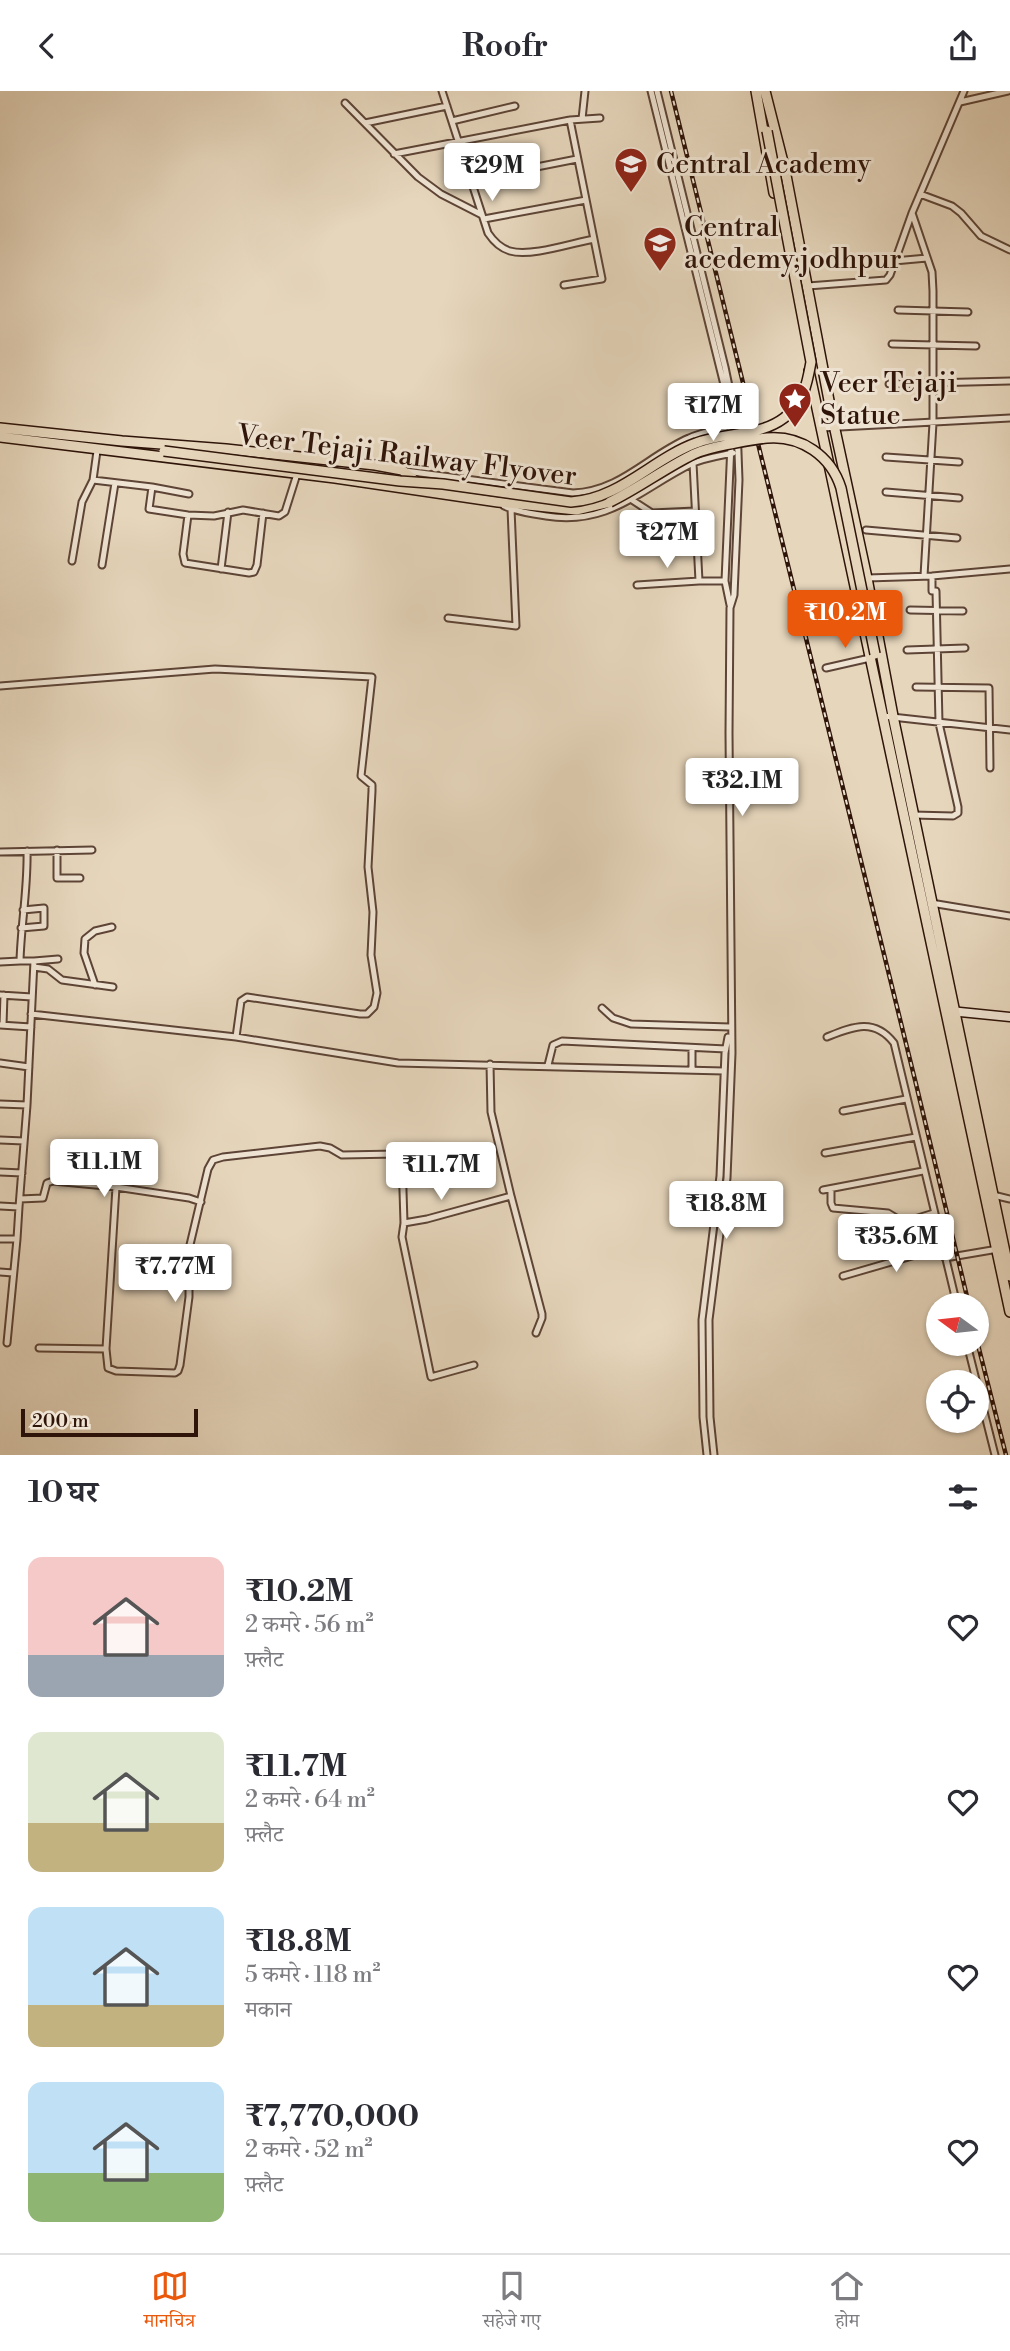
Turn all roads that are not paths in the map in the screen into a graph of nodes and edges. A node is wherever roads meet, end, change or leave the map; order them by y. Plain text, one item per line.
1 (442, 91) edge
2 (585, 91) edge
3 (651, 91) edge
4 (657, 91) edge
5 (756, 91) edge
6 (964, 91) edge
7 (1008, 91) edge
8 (766, 95) edge
9 (960, 102) junction
10 (345, 103) dead end
11 (758, 105) junction
12 (447, 106) junction
13 (515, 106) dead end
14 (600, 118) dead end
15 (582, 119) junction
16 (570, 120) junction
17 (452, 121) junction
18 (365, 123) junction
19 (767, 128) junction
20 (459, 141) junction
21 (394, 154) junction
22 (578, 159) junction
23 (471, 180) junction
24 (920, 194) junction
25 (586, 200) junction
26 (912, 213) junction
27 (483, 217) junction
28 (594, 239) junction
29 (691, 243) junction
30 (1010, 250) edge
31 (927, 258) junction
32 (894, 261) junction
33 (564, 285) dead end
34 (808, 286) junction
35 (898, 310) dead end
36 (933, 311) junction
37 (968, 312) dead end
38 (892, 344) dead end
39 (934, 345) junction
40 (976, 346) dead end
41 (1010, 381) edge
42 (889, 384) dead end
43 (932, 384) junction
44 (1010, 418) edge
45 (933, 423) junction
46 (734, 425) junction
47 (835, 427) junction
48 (0, 428) edge
49 (821, 428) junction
50 (0, 437) edge
51 (121, 446) junction
52 (97, 451) dead end
53 (739, 452) junction
54 (731, 453) junction
55 (886, 457) dead end
56 (932, 460) junction
57 (959, 462) dead end
58 (693, 463) junction
59 (402, 470) junction
60 (297, 474) junction
61 (93, 480) junction
62 (115, 483) junction
63 (152, 487) junction
64 (428, 490) junction
65 (886, 492) dead end
66 (188, 494) dead end
67 (929, 496) junction
68 (959, 498) dead end
69 (632, 500) junction
70 (498, 502) junction
71 (511, 509) junction
72 (228, 512) junction
73 (695, 512) junction
74 (263, 513) junction
75 (188, 515) junction
76 (866, 530) dead end
77 (927, 535) junction
78 (957, 538) dead end
79 (697, 546) junction
80 (634, 550) dead end
81 (72, 561) dead end
82 (102, 565) dead end
83 (220, 569) junction
84 (1010, 569) edge
85 (924, 576) junction
86 (932, 576) junction
87 (867, 578) junction
88 (725, 581) junction
89 (699, 582) junction
90 (636, 585) dead end
91 (730, 608) junction
92 (910, 610) dead end
93 (938, 610) junction
94 (963, 611) dead end
95 (448, 618) dead end
96 (939, 648) junction
97 (965, 648) dead end
98 (907, 650) dead end
99 (872, 656) junction
100 (826, 667) dead end
101 (886, 675) junction
102 (0, 687) edge
103 (916, 687) dead end
104 (940, 687) junction
105 (888, 716) junction
106 (939, 723) junction
107 (989, 729) junction
108 (1010, 730) edge
109 (990, 768) dead end
110 (913, 815) junction
111 (57, 850) junction
112 (92, 850) dead end
113 (27, 851) junction
114 (0, 852) edge
115 (80, 878) dead end
116 (932, 903) junction
117 (23, 909) junction
118 (1010, 916) edge
119 (112, 927) dead end
120 (21, 928) junction
121 (58, 959) dead end
122 (20, 961) junction
123 (0, 962) edge
124 (34, 964) junction
125 (95, 985) junction
126 (113, 987) dead end
127 (2, 995) edge
128 (32, 997) junction
129 (602, 1008) dead end
130 (950, 1011) junction
131 (31, 1014) junction
132 (1010, 1017) edge
133 (1, 1025) edge
134 (31, 1027) junction
135 (730, 1027) junction
136 (236, 1037) junction
137 (827, 1037) dead end
138 (692, 1048) junction
139 (726, 1049) junction
140 (0, 1063) edge
141 (490, 1064) junction
142 (548, 1065) junction
143 (29, 1067) junction
144 (692, 1069) junction
145 (724, 1071) junction
146 (906, 1099) junction
147 (0, 1104) edge
148 (27, 1105) junction
149 (843, 1111) dead end
150 (916, 1137) junction
151 (0, 1139) edge
152 (24, 1141) junction
153 (825, 1153) dead end
154 (923, 1171) junction
155 (0, 1172) edge
156 (22, 1173) junction
157 (116, 1187) junction
158 (831, 1189) junction
159 (822, 1190) dead end
160 (993, 1195) junction
161 (511, 1196) junction
162 (20, 1199) junction
163 (1010, 1199) edge
164 (201, 1202) junction
165 (0, 1206) edge
166 (19, 1207) junction
167 (934, 1213) junction
168 (903, 1222) junction
169 (404, 1223) junction
170 (0, 1239) edge
171 (17, 1239) junction
172 (847, 1240) dead end
173 (943, 1247) junction
174 (1001, 1248) junction
175 (945, 1258) junction
176 (0, 1272) edge
177 (13, 1273) junction
178 (843, 1276) dead end
179 (1010, 1276) edge
180 (954, 1293) edge
181 (0, 1301) edge
182 (10, 1302) junction
183 (1010, 1312) edge
184 (536, 1333) dead end
185 (7, 1343) dead end
186 (39, 1348) dead end
187 (106, 1349) junction
188 (970, 1356) edge
189 (474, 1365) dead end
190 (707, 1455) edge
191 (714, 1455) edge
192 (995, 1455) edge

1 - 12 street
2 - 15 street
3 - 29 street
4 - 29 street
5 - 11 main road
6 - 9 street
7 - 9 street
8 - 19 main road, Veer Tejaji Railway Flyover
8 - 34 main road
9 - 24 street
10 - 18 street
11 - 19 main road, Veer Tejaji Railway Flyover
11 - 49 main road
12 - 17 street
12 - 18 street
13 - 17 street
14 - 15 street
15 - 16 street
16 - 20 street
16 - 22 street
17 - 20 street
18 - 21 street
19 - 51 main road, Veer Tejaji Railway Flyover, bridge
20 - 21 street
20 - 23 street
21 - 27 street
22 - 23 street
22 - 25 street
23 - 27 street
24 - 26 street
24 - 30 street
25 - 27 street
25 - 28 street
26 - 31 street
26 - 32 street
27 - 28 street
28 - 33 street
29 - 46 street
31 - 32 street
31 - 36 street
32 - 34 street
34 - 47 main road
35 - 36 street
36 - 37 street
36 - 39 street
38 - 39 street
39 - 40 street
39 - 43 street
41 - 43 street
42 - 43 street
43 - 45 street
44 - 45 street
45 - 47 street
45 - 56 street
46 - 53 street
46 - 54 street
46 - 59 street
47 - 49 street
47 - 87 main road
48 - 51 main road
49 - 99 main road
50 - 51 main road
51 - 59 main road
51 - 60 main road
52 - 61 street
53 - 54 street
53 - 91 street
54 - 58 street
54 - 88 street
55 - 56 street
56 - 57 street
56 - 67 street
58 - 69 street
58 - 73 street
59 - 64 main road
60 - 64 main road
60 - 74 street
61 - 62 street
61 - 81 street
62 - 63 street
62 - 82 street
63 - 66 street
63 - 75 street
64 - 70 main road
65 - 67 street
67 - 68 street
67 - 77 street
69 - 71 street
69 - 73 street
70 - 71 street
70 - 99 main road, bridge
71 - 95 street
72 - 74 street
72 - 75 street
72 - 83 street
73 - 79 street
74 - 83 street
75 - 83 street
76 - 77 street
77 - 78 street
77 - 85 street
79 - 80 street
79 - 89 street
84 - 86 street
85 - 86 street
85 - 87 street
86 - 93 street
87 - 101 main road
88 - 89 street
88 - 91 street
89 - 90 street
91 - 135 street
92 - 93 street
93 - 94 street
93 - 96 street
96 - 97 street
96 - 98 street
96 - 104 street
99 - 100 street
99 - 101 main road
99 - 105 main road
101 - 105 main road
102 - 136 street
103 - 104 street
104 - 106 street
104 - 107 street
105 - 106 street
105 - 110 main road
105 - 130 main road
106 - 107 street
106 - 110 street
107 - 108 street
107 - 109 street
110 - 116 main road
111 - 112 street
111 - 113 street
111 - 115 street
113 - 114 street
113 - 117 street
116 - 118 street
116 - 130 main road
117 - 120 street
117 - 120 street
119 - 125 street
120 - 122 street
121 - 124 street
122 - 123 street
122 - 124 street
124 - 125 street
124 - 128 street
125 - 126 street
127 - 128 street
127 - 133 street
128 - 131 street
129 - 135 street
130 - 132 street
130 - 160 main road
130 - 174 main road
131 - 134 street
131 - 136 street
133 - 134 street
134 - 143 street
135 - 139 street
135 - 191 street
136 - 141 street
137 - 146 street
138 - 139 street
138 - 142 street
138 - 144 street
139 - 145 street
140 - 143 street
141 - 142 street
141 - 161 street
142 - 144 street
143 - 148 street
144 - 145 street
145 - 190 street
146 - 149 street
146 - 150 street
147 - 148 street
148 - 152 street
150 - 153 street
150 - 154 street
151 - 152 street
152 - 156 street
154 - 158 street
154 - 167 street
155 - 156 street
156 - 162 street
157 - 162 street
157 - 164 street
157 - 187 street
158 - 159 street
158 - 168 street
160 - 163 street
160 - 174 main road
161 - 169 street
161 - 184 street
162 - 166 street
164 - 169 street
164 - 187 street
165 - 166 street
166 - 171 street
167 - 168 street
167 - 173 street
168 - 172 street
169 - 189 street
170 - 171 street
171 - 177 street
173 - 175 street
173 - 178 street
174 - 175 street
174 - 179 main road
174 - 183 main road
175 - 180 street
176 - 177 street
177 - 182 street
181 - 182 street
182 - 185 street
186 - 187 street
188 - 192 street

